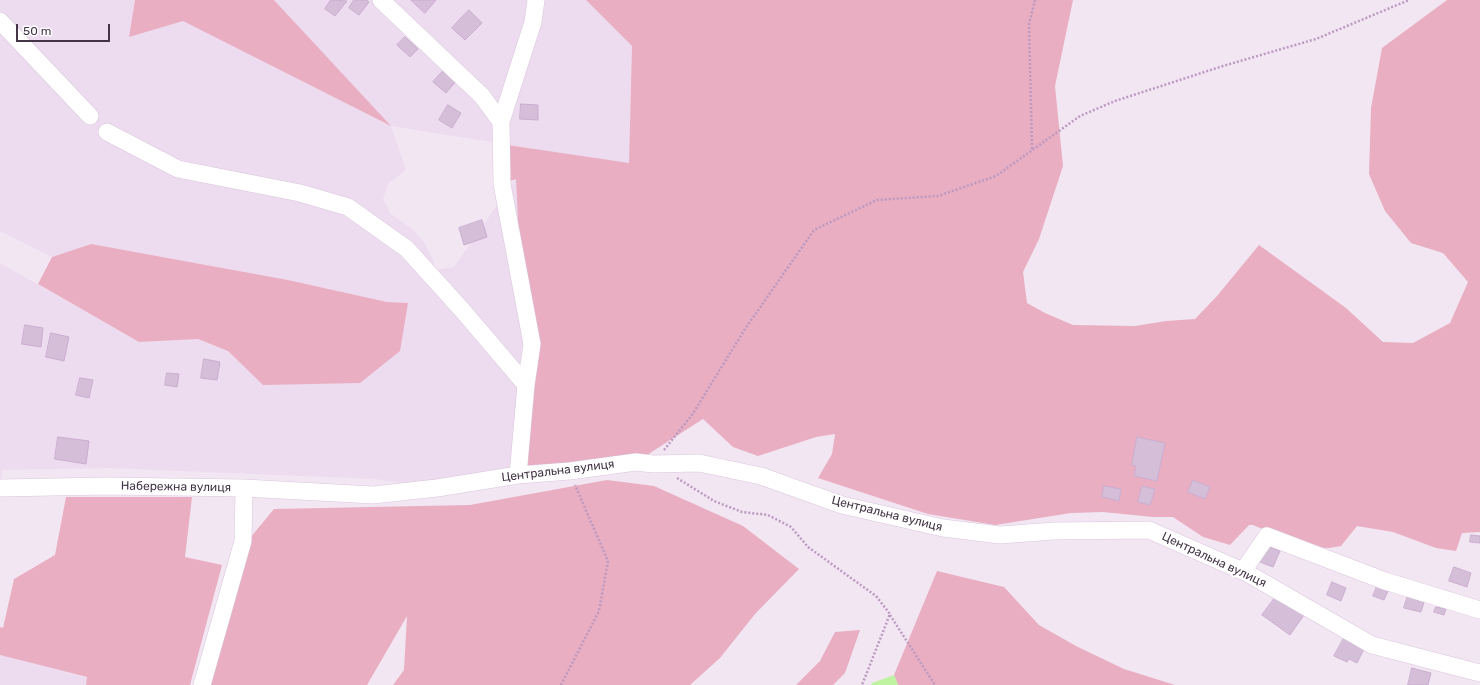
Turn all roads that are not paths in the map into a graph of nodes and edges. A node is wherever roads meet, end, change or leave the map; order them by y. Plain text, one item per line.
1 (381, 0) edge
2 (536, 0) edge
3 (0, 21) edge
4 (90, 116) dead end
5 (502, 122) junction
6 (107, 132) dead end
7 (526, 385) junction
8 (518, 475) junction
9 (0, 488) edge
10 (244, 488) junction
11 (1243, 571) junction
12 (1480, 610) edge
13 (1480, 673) edge
14 (202, 685) edge

1 - 5 street
2 - 5 street
3 - 4 street
5 - 7 street
6 - 7 street
7 - 8 street
8 - 10 street, Центральна вулиця
8 - 11 street, Центральна вулиця
9 - 10 street, Набережна вулиця
10 - 14 street, Набережна вулиця
11 - 12 street
11 - 13 street, Центральна вулиця

